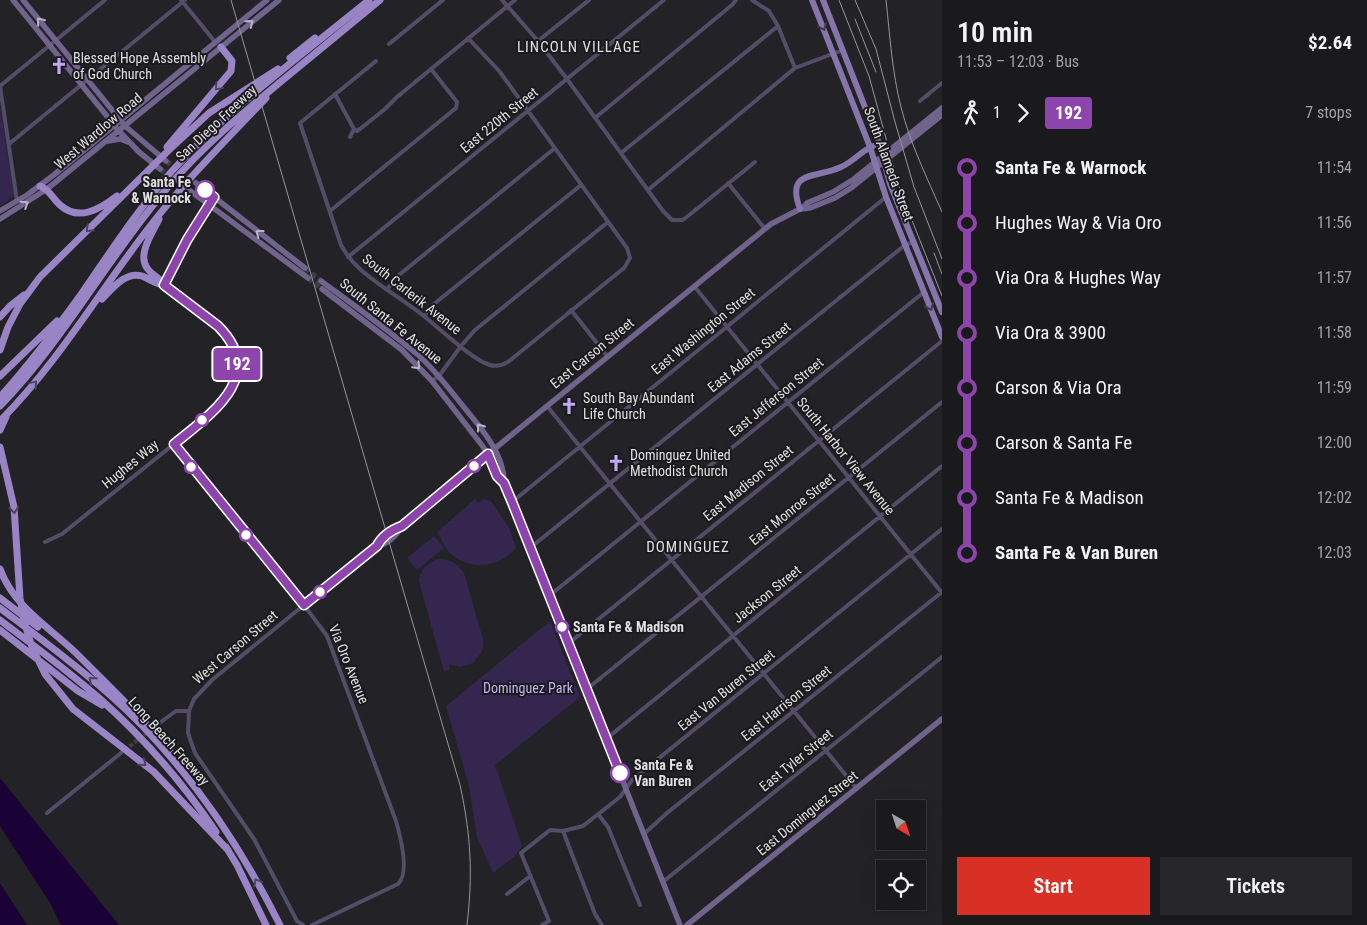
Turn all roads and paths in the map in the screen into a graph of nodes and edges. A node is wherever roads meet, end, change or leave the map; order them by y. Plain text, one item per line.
1 (13, 0) edge
2 (24, 0) edge
3 (105, 0) edge
4 (267, 0) edge
5 (278, 0) edge
6 (362, 0) edge
7 (369, 0) edge
8 (373, 0) edge
9 (380, 0) edge
10 (443, 0) edge
11 (502, 0) edge
12 (515, 0) edge
13 (589, 0) edge
14 (664, 0) edge
15 (736, 0) edge
16 (752, 0) edge
17 (812, 0) edge
18 (823, 0) edge
19 (183, 1) edge
20 (18, 6) junction
21 (507, 6) junction
22 (778, 26) junction
23 (468, 38) junction
24 (55, 41) junction
25 (538, 41) junction
26 (218, 44) junction
27 (389, 44) dead end
28 (49, 46) junction
29 (843, 50) junction
30 (833, 54) junction
31 (376, 61) dead end
32 (795, 68) junction
33 (431, 69) junction
34 (567, 79) junction
35 (87, 80) junction
36 (942, 83) edge
37 (269, 84) junction
38 (82, 85) junction
39 (0, 86) edge
40 (335, 94) junction
41 (249, 100) junction
42 (920, 101) dead end
43 (942, 108) edge
44 (529, 111) junction
45 (942, 115) edge
46 (595, 118) junction
47 (120, 120) junction
48 (930, 121) junction
49 (114, 125) junction
50 (125, 126) junction
51 (354, 129) junction
52 (119, 131) junction
53 (350, 137) dead end
54 (106, 142) junction
55 (879, 143) junction
56 (9, 144) junction
57 (131, 144) junction
58 (173, 144) junction
59 (870, 146) junction
60 (555, 148) junction
61 (621, 153) junction
62 (166, 161) tunnel mouth
63 (755, 162) dead end
64 (157, 167) junction
65 (136, 183) junction
66 (196, 183) tunnel mouth
67 (728, 183) junction
68 (582, 185) junction
69 (44, 187) junction
70 (188, 190) tunnel mouth
71 (648, 190) junction
72 (214, 197) junction
73 (886, 197) junction
74 (18, 201) junction
75 (209, 204) junction
76 (165, 207) junction
77 (802, 208) junction
78 (0, 211) edge
79 (330, 211) junction
80 (1, 218) edge
81 (608, 222) junction
82 (765, 229) junction
83 (914, 242) junction
84 (905, 245) junction
85 (348, 257) junction
86 (305, 268) tunnel mouth
87 (308, 278) tunnel mouth
88 (321, 281) tunnel mouth
89 (164, 285) junction
90 (694, 286) junction
91 (322, 289) tunnel mouth
92 (388, 289) junction
93 (28, 292) junction
94 (924, 292) junction
95 (92, 308) junction
96 (571, 310) junction
97 (942, 312) edge
98 (424, 316) junction
99 (0, 318) edge
100 (57, 320) junction
101 (727, 326) junction
102 (942, 337) edge
103 (942, 341) edge
104 (460, 346) junction
105 (0, 349) edge
106 (608, 357) junction
107 (758, 364) junction
108 (0, 376) edge
109 (439, 376) junction
110 (432, 381) junction
111 (0, 390) edge
112 (0, 397) edge
113 (0, 401) edge
114 (788, 402) junction
115 (942, 402) edge
116 (0, 406) edge
117 (546, 406) junction
118 (8, 413) junction
119 (0, 421) edge
120 (0, 430) edge
121 (819, 441) junction
122 (174, 444) junction
123 (0, 447) edge
124 (579, 447) junction
125 (494, 449) junction
126 (488, 454) junction
127 (942, 466) edge
128 (849, 477) junction
129 (504, 483) junction
130 (609, 484) junction
131 (512, 502) junction
132 (880, 516) junction
133 (640, 522) junction
134 (402, 526) joint
135 (942, 529) edge
136 (45, 542) dead end
137 (530, 548) junction
138 (911, 554) junction
139 (671, 560) junction
140 (0, 568) edge
141 (942, 592) edge
142 (549, 596) junction
143 (701, 597) junction
144 (0, 598) edge
145 (304, 605) junction
146 (0, 608) edge
147 (0, 620) edge
148 (1, 631) edge
149 (733, 636) junction
150 (569, 643) junction
151 (942, 657) edge
152 (82, 660) junction
153 (763, 674) junction
154 (587, 690) junction
155 (189, 711) junction
156 (794, 711) junction
157 (116, 713) junction
158 (942, 719) edge
159 (158, 724) tunnel mouth
160 (606, 739) junction
161 (826, 751) junction
162 (121, 753) tunnel mouth
163 (176, 763) junction
164 (626, 789) junction
165 (857, 789) junction
166 (47, 813) dead end
167 (598, 814) junction
168 (563, 832) junction
169 (645, 834) junction
170 (228, 850) junction
171 (529, 877) junction
172 (664, 881) junction
173 (507, 894) dead end
174 (640, 906) dead end
175 (266, 925) edge
176 (280, 925) edge
177 (302, 925) edge
178 (312, 925) edge
179 (542, 925) edge
180 (602, 925) edge
181 (680, 925) edge
182 (687, 925) edge

1 - 20 main road
2 - 20 street
24 -> 2 main road
3 - 24 street
4 - 26 main road, West Wardlow Road
26 -> 5 main road, West Wardlow Road
6 - 37 highway
7 - 37 highway
8 - 37 highway
9 - 37 highway
10 - 27 street
11 - 21 street
12 - 21 street
13 - 25 street
14 - 34 street, East 220th Street
15 - 46 street
16 - 22 street
17 -> 30 main road, South Alameda Street
18 - 29 main road, South Alameda Street
19 - 26 street
19 - 35 street
20 - 28 main road
21 - 23 street
21 - 25 street
22 - 32 street
22 - 61 street
23 - 33 street
23 - 44 street
24 - 28 street
24 - 35 main road
25 - 34 street
26 - 47 main road, West Wardlow Road
26 - 50 main road, West Wardlow Road
26 -> 58 highway
28 - 38 main road
28 - 39 street
29 - 30 street
29 - 55 main road, South Alameda Street
30 - 32 street
30 - 59 main road, South Alameda Street
31 - 40 street
32 - 71 street
33 - 51 street
33 - 79 street
34 - 44 street, East 220th Street
34 - 46 street
35 - 38 street
35 - 47 main road
36 - 42 street
37 - 41 highway, San Diego Freeway
37 - 41 highway
38 - 49 main road
38 - 56 street
39 - 56 street
40 - 51 street
40 - 79 street, South Carlerik Avenue
41 - 58 highway
41 - 76 highway
41 - 100 highway, San Diego Freeway
41 - 112 highway
41 - 113 highway
41 - 116 highway, San Diego Freeway
43 - 48 main road, East Carson Street
44 - 60 street
44 - 85 street, East 220th Street
45 - 48 main road, East Carson Street
46 - 61 street
47 - 49 main road, West Wardlow Road
47 - 50 main road
48 - 77 main road, East Carson Street
49 - 52 main road
49 - 69 main road, West Wardlow Road
50 - 52 main road, West Wardlow Road
50 - 62 main road
51 - 53 street
52 - 54 main road, West Wardlow Road
52 - 57 main road
54 - 57 main road
54 - 69 main road, West Wardlow Road
55 - 59 main road
55 - 83 main road, South Alameda Street
56 - 74 street
57 - 64 main road
58 - 64 highway
59 - 73 main road, South Alameda Street
59 - 77 main road
60 - 68 street
60 - 92 street
61 - 71 street
63 - 67 street
64 - 65 highway
65 - 69 highway
65 -> 93 highway
66 - 72 main road
67 - 71 street
67 - 82 street
68 - 81 street
68 - 98 street
69 - 74 main road, West Wardlow Road
80 -> 69 main road, West Wardlow Road
70 - 75 main road
72 - 75 main road
86 -> 72 main road
73 - 84 main road, South Alameda Street
73 - 101 street, East Washington Street
74 - 78 main road, West Wardlow Road
75 - 87 main road
75 - 89 main road
76 - 89 highway
76 - 95 highway
77 - 82 main road, East Carson Street
79 - 85 street, South Carlerik Avenue
81 - 96 street
81 - 104 street
82 - 90 main road, East Carson Street
83 - 84 street, East Adams Street
83 - 97 main road, South Alameda Street
84 - 94 main road, South Alameda Street
84 - 107 street, East Adams Street
85 - 92 street, South Carlerik Avenue
88 - 109 main road, South Santa Fe Avenue
89 - 95 highway
89 - 122 main road, Hughes Way
90 - 101 street, South Harbor View Avenue
90 - 106 main road, East Carson Street
91 -> 110 main road, South Santa Fe Avenue
92 - 98 street, South Carlerik Avenue
93 - 99 highway
93 - 105 highway
94 -> 102 main road, South Alameda Street
94 - 114 street, East Jefferson Street
118 -> 95 highway
96 - 104 street, South Carlerik Avenue
96 - 106 street
98 - 104 street, South Carlerik Avenue
100 - 108 highway
100 - 111 highway, San Diego Freeway
101 - 107 street, South Harbor View Avenue
101 - 124 street, East Washington Street
103 - 121 street, East Madison Street
104 - 109 street
106 - 117 main road, East Carson Street
107 - 114 street, South Harbor View Avenue
107 - 130 street, East Adams Street
109 - 110 street
125 -> 109 main road, South Santa Fe Avenue
110 - 126 main road, South Santa Fe Avenue
114 - 121 street, South Harbor View Avenue
114 - 133 street, East Jefferson Street
115 - 128 street, East Monroe Street
117 - 124 street
117 - 125 main road, East Carson Street
118 - 119 highway
118 - 120 highway
121 - 128 street, South Harbor View Avenue
121 - 139 street, East Madison Street
122 - 136 street, Hughes Way
122 - 145 main road, Via Oro Avenue
123 -> 170 highway
124 - 130 street
124 - 131 street, East Washington Street
125 - 126 main road, East Carson Street
125 - 129 main road, South Santa Fe Avenue
126 - 129 main road, South Santa Fe Avenue
126 - 134 main road, East Carson Street
127 - 132 street, Jackson Street
128 - 132 street, South Harbor View Avenue
128 - 143 street, East Monroe Street
129 - 131 main road, South Santa Fe Avenue
130 - 133 street
130 - 137 street, East Adams Street
131 - 137 main road, South Santa Fe Avenue
132 - 138 street, South Harbor View Avenue
132 - 149 street, Jackson Street
133 - 139 street
133 - 142 street, East Jefferson Street
134 - 145 main road, West Carson Street
135 - 138 street, East Van Buren Street
137 - 142 main road, South Santa Fe Avenue
138 - 141 street, South Harbor View Avenue
138 - 153 street, East Van Buren Street
139 - 143 street
139 - 150 street, East Madison Street
140 - 152 highway
141 - 156 street, East Harrison Street
142 - 150 main road, South Santa Fe Avenue
143 - 149 street
143 - 154 street, East Monroe Street
144 - 152 highway
145 - 155 street, West Carson Street
145 - 178 street, Via Oro Avenue
163 -> 146 highway, Long Beach Freeway
147 - 157 highway, Long Beach Freeway
148 - 157 highway
149 - 153 street
149 - 160 street, Jackson Street
150 - 154 main road, South Santa Fe Avenue
151 - 161 street, East Tyler Street
152 - 163 highway
153 - 156 street
153 - 164 street, East Van Buren Street
154 - 160 main road, South Santa Fe Avenue
155 - 159 street
155 - 177 street
156 - 161 street
156 - 169 street, East Harrison Street
157 - 170 highway, Long Beach Freeway
158 - 165 main road, East Dominguez Street
160 - 164 main road, South Santa Fe Avenue
161 - 165 street
161 - 172 street, East Tyler Street
162 - 166 street
176 -> 163 highway, Long Beach Freeway
164 - 167 street, East Van Buren Street
164 - 169 main road, South Santa Fe Avenue
165 - 182 main road, East Dominguez Street
167 - 168 street, East Van Buren Street
167 - 174 street
168 - 171 street, East Van Buren Street
168 - 180 street
169 - 172 main road, South Santa Fe Avenue
170 - 175 highway, Long Beach Freeway
171 - 173 street
171 - 179 street
172 - 181 main road, South Santa Fe Avenue

